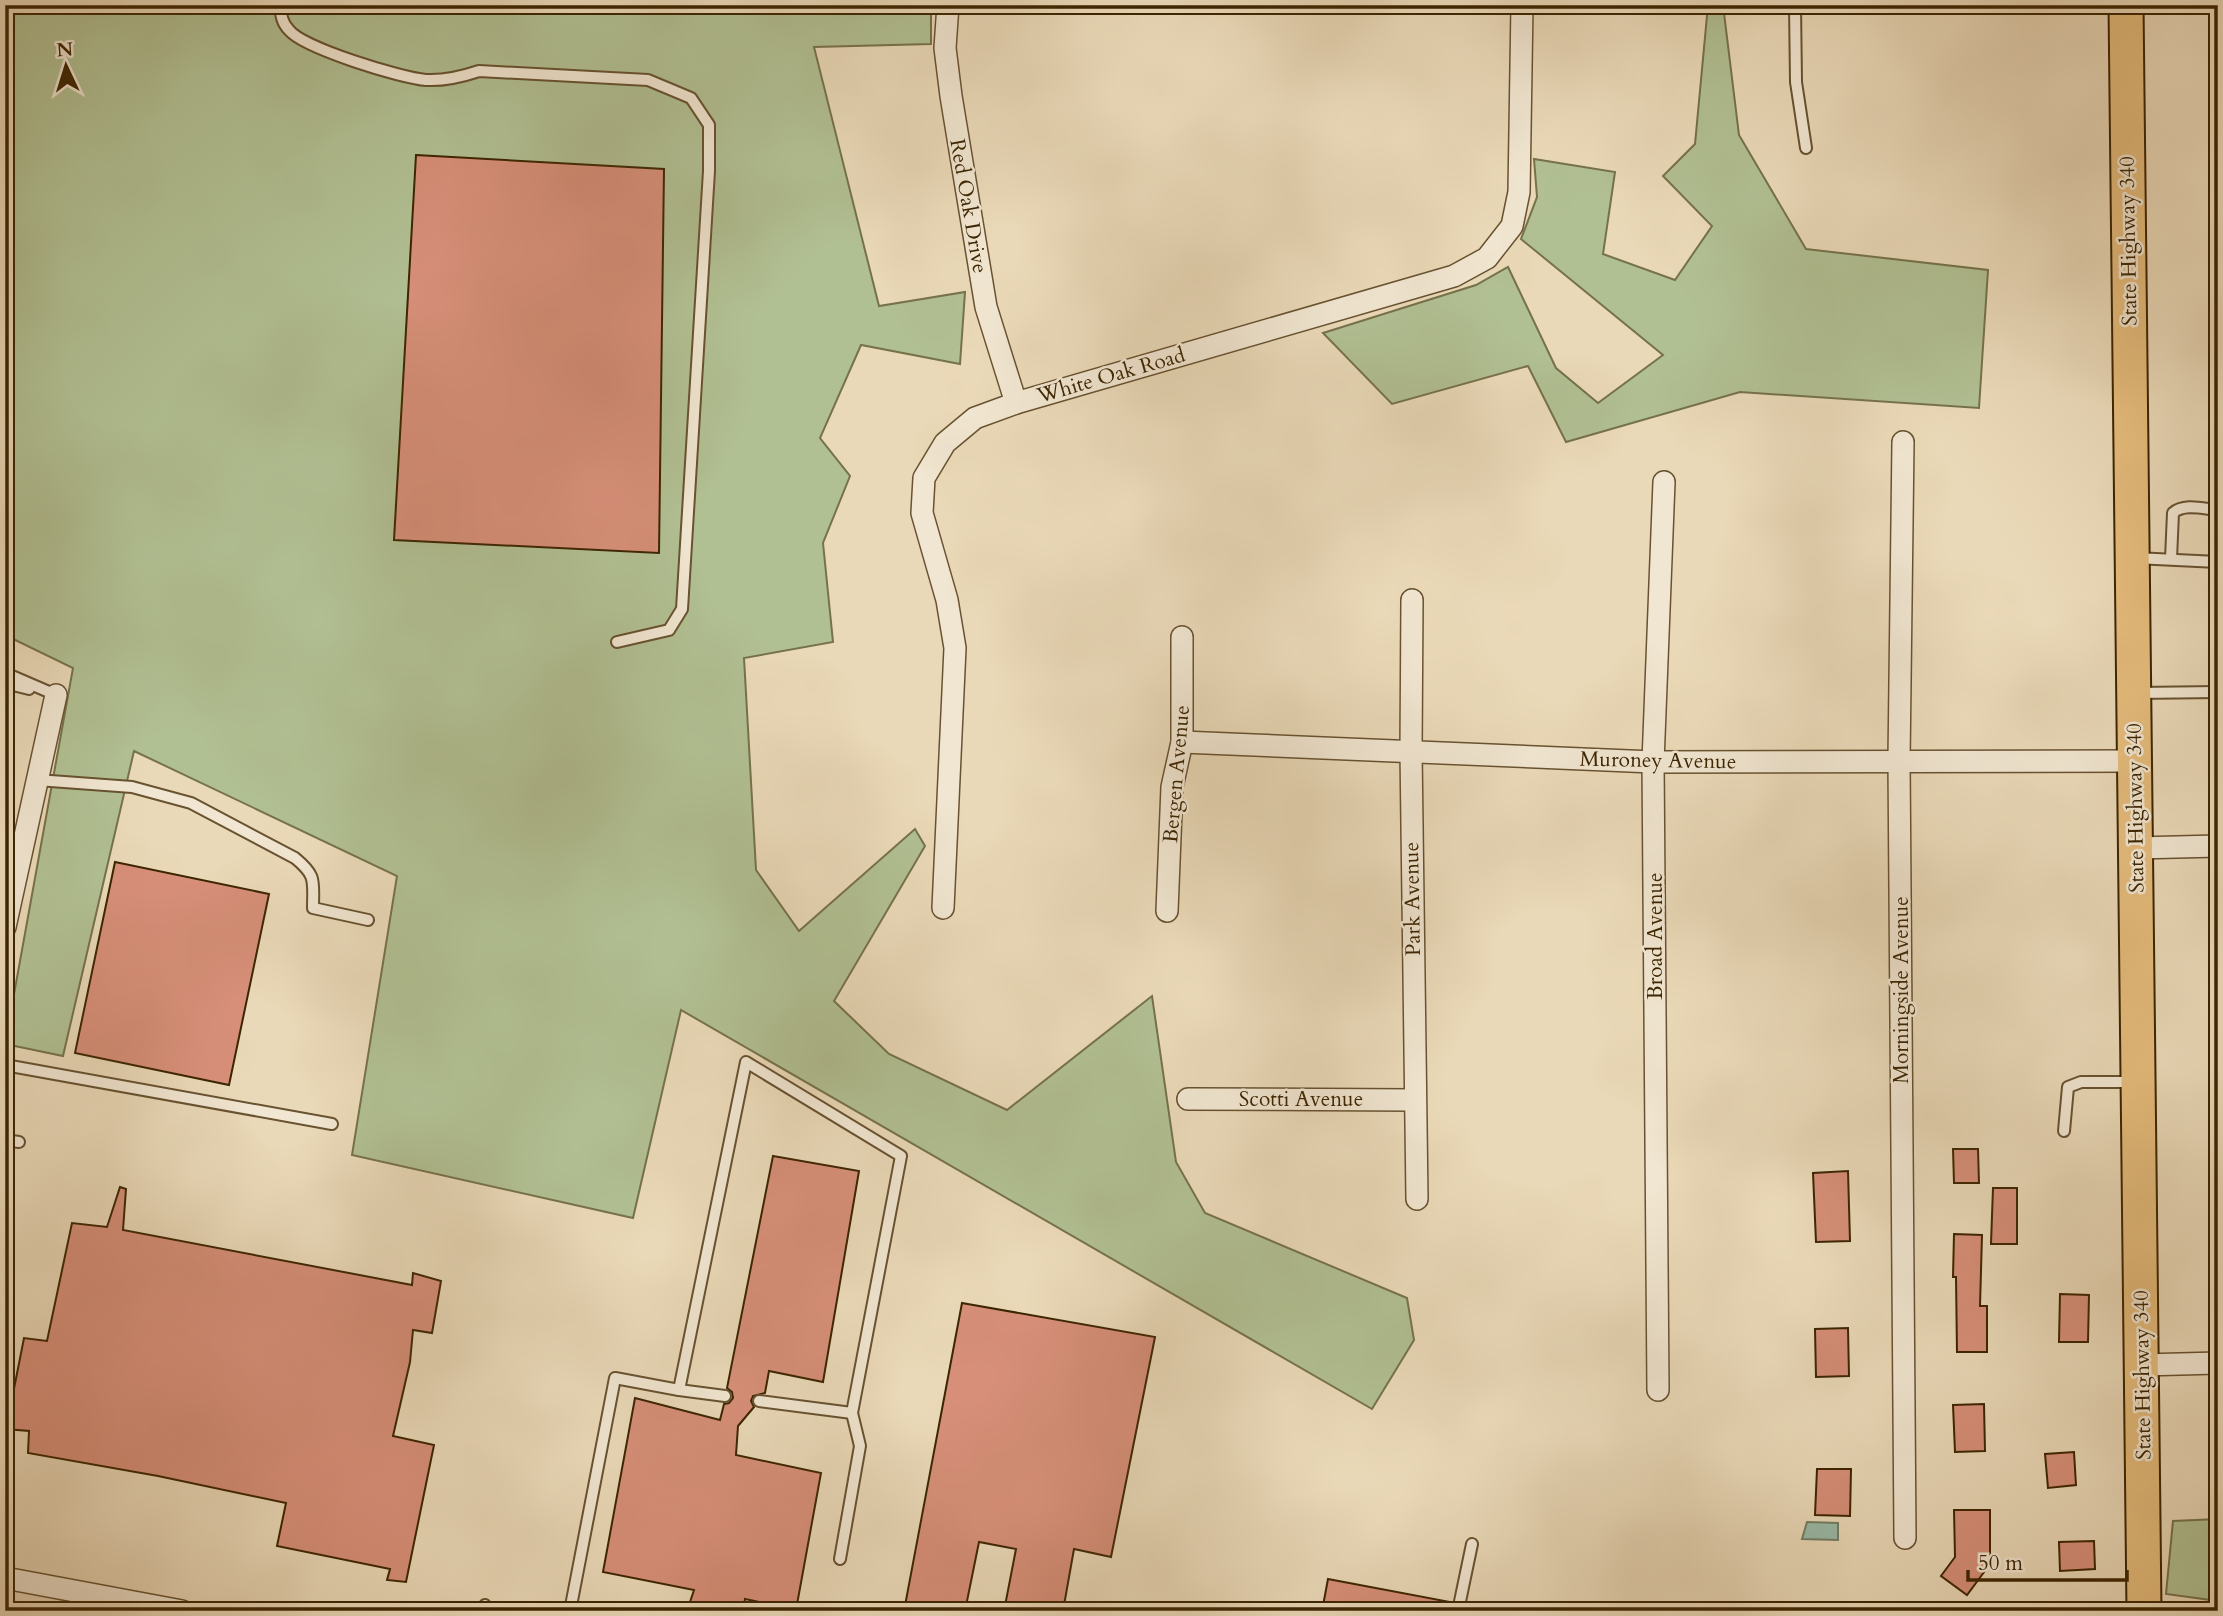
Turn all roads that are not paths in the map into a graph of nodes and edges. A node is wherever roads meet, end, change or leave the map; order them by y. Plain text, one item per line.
1 (280, 5) edge
2 (948, 5) edge
3 (1522, 5) edge
4 (1795, 5) edge
5 (2126, 5) edge
6 (1806, 148) dead end
7 (1016, 403) junction
8 (1903, 442) dead end
9 (1664, 482) dead end
10 (2218, 510) edge
11 (2132, 558) junction
12 (2171, 559) junction
13 (2218, 562) edge
14 (1412, 600) dead end
15 (1182, 637) dead end
16 (617, 642) dead end
17 (5, 673) edge
18 (5, 683) edge
19 (2218, 692) edge
20 (2134, 693) junction
21 (56, 695) junction
22 (1182, 742) junction
23 (1411, 751) junction
24 (1899, 761) junction
25 (2134, 761) junction
26 (1653, 762) junction
27 (37, 780) junction
28 (2218, 846) edge
29 (2136, 848) junction
30 (10, 878) edge
31 (943, 908) dead end
32 (1167, 911) dead end
33 (368, 920) dead end
34 (5, 927) edge
35 (5, 1065) edge
36 (2138, 1082) junction
37 (1188, 1099) dead end
38 (1414, 1100) junction
39 (332, 1124) dead end
40 (2064, 1131) dead end
41 (5, 1140) edge
42 (19, 1142) dead end
43 (1417, 1199) dead end
44 (2218, 1363) edge
45 (2142, 1365) junction
46 (679, 1390) junction
47 (1658, 1390) dead end
48 (725, 1396) dead end
49 (759, 1401) dead end
50 (852, 1413) junction
51 (1906, 1538) dead end
52 (1472, 1544) dead end
53 (840, 1559) dead end
54 (5, 1578) edge
55 (182, 1611) edge
56 (570, 1611) edge
57 (1458, 1611) edge
58 (2144, 1611) edge

1 - 16 lane
2 - 7 street, Red Oak Drive
3 - 7 street, White Oak Road
4 - 6 lane
5 - 11 main road, State Highway 340
7 - 31 street, White Oak Road
8 - 24 street, Morningside Avenue
9 - 26 street, Broad Avenue
10 - 12 lane
11 - 12 lane
11 - 20 main road, State Highway 340
12 - 13 lane
14 - 23 street, Park Avenue
15 - 22 street, Bergen Avenue
17 - 21 lane
18 - 21 lane
19 - 20 lane
20 - 25 main road, State Highway 340
21 - 27 street
22 - 23 street, Muroney Avenue
22 - 32 street, Bergen Avenue
23 - 26 street, Muroney Avenue
23 - 38 street, Park Avenue
24 - 25 street, Muroney Avenue
24 - 26 street, Muroney Avenue
24 - 51 street, Morningside Avenue
25 - 29 main road, State Highway 340
26 - 47 street, Broad Avenue
27 - 30 street
27 - 33 lane
28 - 29 street
29 - 36 main road, State Highway 340
30 - 34 street
35 - 39 lane
36 - 40 lane
36 - 45 main road, State Highway 340
37 - 38 street, Scotti Avenue
38 - 43 street, Park Avenue
41 - 42 lane
44 - 45 street
45 - 58 main road, State Highway 340
46 - 48 lane
46 - 50 lane
46 - 56 lane
49 - 50 lane
50 - 53 lane
52 - 57 lane
54 - 55 street

